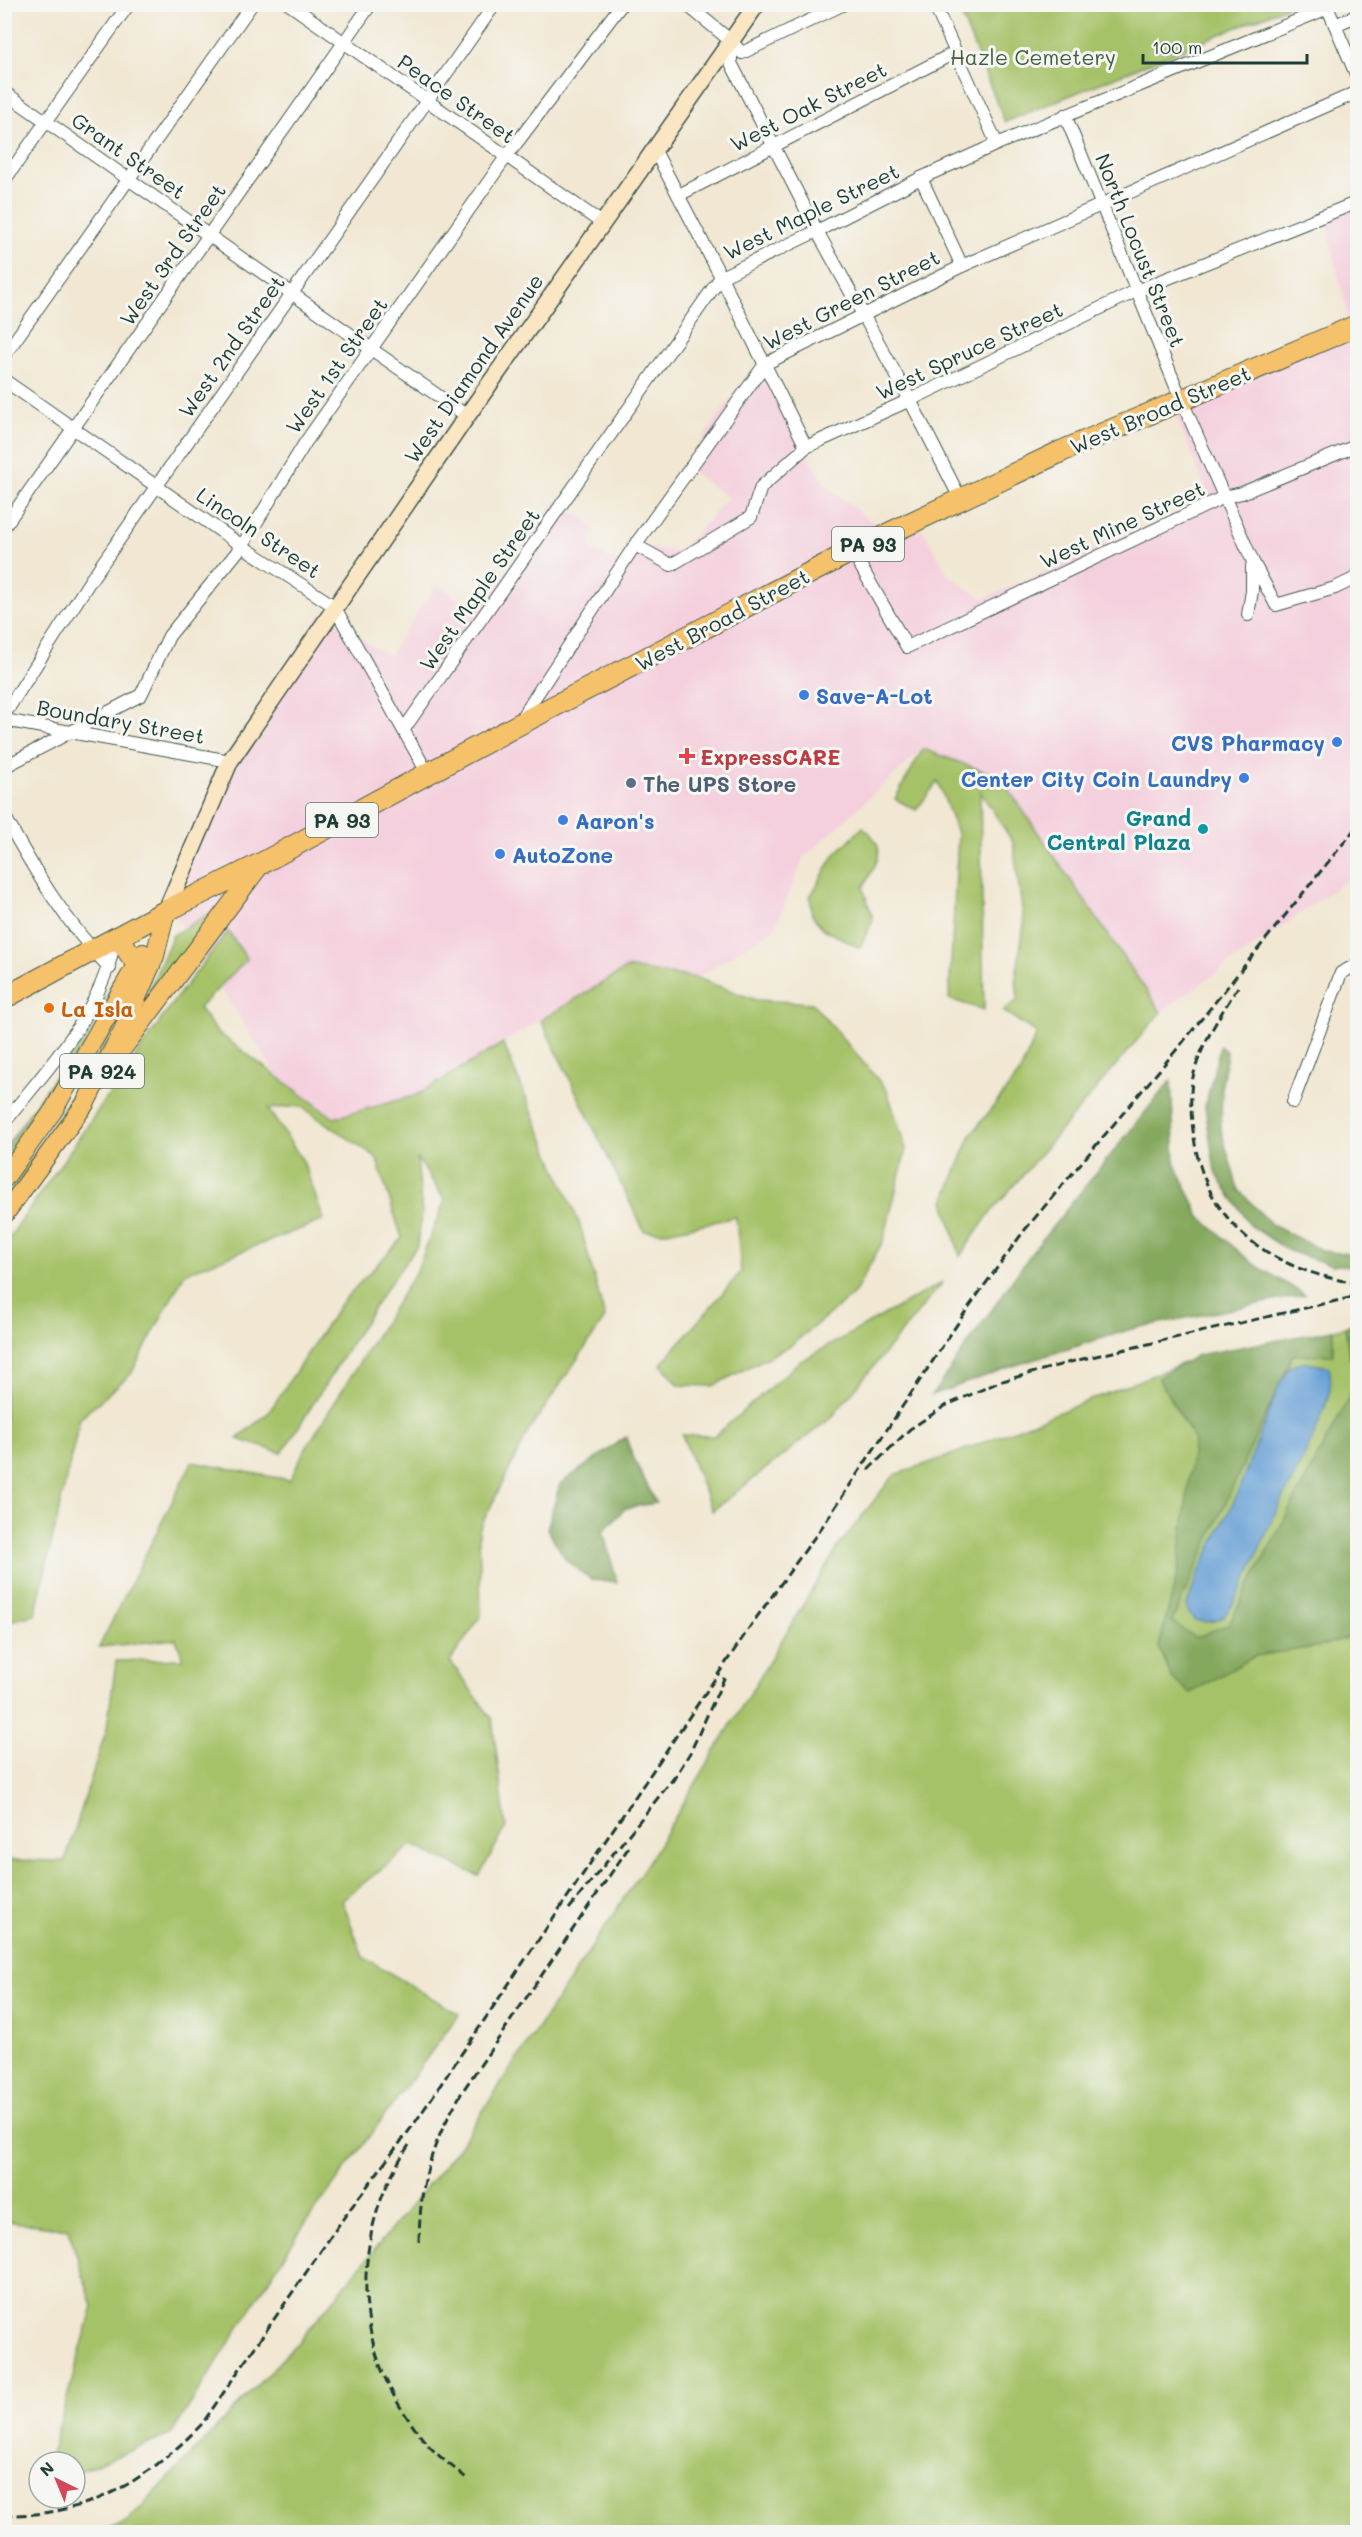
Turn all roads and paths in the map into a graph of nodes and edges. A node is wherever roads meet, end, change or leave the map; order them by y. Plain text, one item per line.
1 (8, 4) edge
2 (129, 4) edge
3 (252, 4) edge
4 (289, 4) edge
5 (371, 4) edge
6 (495, 4) edge
7 (622, 4) edge
8 (686, 4) edge
9 (757, 4) edge
10 (844, 4) edge
11 (934, 4) edge
12 (1327, 6) edge
13 (4, 9) edge
14 (1358, 15) edge
15 (1335, 25) junction
16 (731, 41) junction
17 (344, 43) junction
18 (956, 52) junction
19 (1358, 79) edge
20 (4, 92) edge
21 (1358, 92) edge
22 (427, 101) junction
23 (1065, 115) junction
24 (46, 122) junction
25 (997, 144) junction
26 (774, 146) junction
27 (654, 149) junction
28 (506, 157) junction
29 (921, 178) junction
30 (129, 179) junction
31 (4, 181) edge
32 (679, 195) junction
33 (1358, 202) edge
34 (1101, 205) junction
35 (602, 224) junction
36 (817, 231) junction
37 (209, 235) junction
38 (962, 266) junction
39 (721, 277) junction
40 (1136, 291) junction
41 (292, 293) junction
42 (862, 314) junction
43 (1358, 325) edge
44 (371, 349) junction
45 (4, 356) edge
46 (765, 364) junction
47 (4, 380) edge
48 (1181, 399) junction
49 (910, 400) junction
50 (467, 416) junction
51 (74, 428) junction
52 (1358, 445) edge
53 (806, 447) junction
54 (156, 486) junction
55 (1224, 498) junction
56 (961, 500) junction
57 (4, 527) edge
58 (635, 545) junction
59 (242, 546) junction
60 (852, 551) junction
61 (1253, 562) junction
62 (1358, 577) edge
63 (334, 606) junction
64 (1248, 615) dead end
65 (4, 717) edge
66 (516, 726) junction
67 (404, 729) junction
68 (74, 731) junction
69 (230, 760) junction
70 (4, 767) edge
71 (428, 774) junction
72 (4, 815) edge
73 (262, 863) junction
74 (166, 911) junction
75 (117, 939) junction
76 (93, 952) junction
77 (137, 964) junction
78 (1358, 964) edge
79 (110, 968) junction
80 (4, 998) edge
81 (1293, 1102) dead end
82 (85, 1104) junction
83 (4, 1123) edge
84 (4, 1179) edge
85 (4, 1215) edge

1 - 13 street
2 - 24 street
3 - 30 street
4 - 17 street, Peace Street
5 - 17 street, West 3rd Street
6 - 22 street, West 2nd Street
7 - 28 street, West 1st Street
8 - 16 street
9 - 16 street, West Diamond Avenue
10 - 16 street
11 - 18 street
12 - 15 street
12 - 23 street, West Maple Street
14 - 15 street
15 - 19 street
16 - 26 street
16 - 27 street, West Diamond Avenue
17 - 22 street, Peace Street
17 - 37 street, West 3rd Street
18 - 25 street
18 - 26 street, West Oak Street
20 - 24 street, Grant Street
21 - 34 street, West Green Street
22 - 28 street, Peace Street
22 - 41 street, West 2nd Street
23 - 25 street, West Maple Street
23 - 34 street, North Locust Street
24 - 30 street, Grant Street
24 - 31 street
25 - 29 street, West Maple Street
26 - 32 street, West Oak Street
26 - 36 street
27 - 32 street
27 - 35 street, West Diamond Avenue
28 - 35 street, Peace Street
28 - 44 street, West 1st Street
29 - 36 street, West Maple Street
29 - 38 street
30 - 37 street, Grant Street
30 - 45 street
32 - 39 street
33 - 40 street, West Spruce Street
34 - 38 street, West Green Street
34 - 40 street, North Locust Street
35 - 50 street, West Diamond Avenue
36 - 39 street, West Maple Street
36 - 42 street
37 - 41 street, Grant Street
37 - 51 street, West 3rd Street
38 - 42 street, West Green Street
39 - 46 street
39 - 67 street, West Maple Street
40 - 48 street, North Locust Street
40 - 49 street, West Spruce Street
41 - 44 street, Grant Street
41 - 54 street, West 2nd Street
42 - 46 street, West Green Street
42 - 49 street
43 - 48 highway, West Broad Street / PA 93
44 - 50 street, Grant Street
44 - 59 street, West 1st Street
46 - 53 street
46 - 58 street, West Green Street
47 - 51 street, Lincoln Street
48 - 55 street, North Locust Street
48 - 56 highway, West Broad Street / PA 93
49 - 53 street, West Spruce Street
49 - 56 street
50 - 63 street, West Diamond Avenue
51 - 54 street, Lincoln Street
51 - 57 street, West 3rd Street
52 - 55 street, West Mine Street
53 - 58 street, West Spruce Street
54 - 59 street, Lincoln Street
54 - 65 street, West 2nd Street
55 - 60 street, West Mine Street
55 - 61 street, North Locust Street
56 - 60 highway, West Broad Street / PA 93
58 - 66 street, West Green Street
59 - 63 street, Lincoln Street
59 - 68 street, West 1st Street
60 - 66 highway, West Broad Street / PA 93
61 - 62 street, North Locust Street
61 - 64 street
63 - 67 street, Lincoln Street
63 - 69 street, West Diamond Avenue
65 - 68 street, Boundary Street
66 - 71 highway, West Broad Street / PA 93
67 - 71 street, Lincoln Street
68 - 69 street, Boundary Street
68 - 70 street, West 1st Street
69 - 74 street, West Diamond Avenue
71 - 73 highway, West Broad Street / PA 93
72 - 76 street
73 - 74 highway, West Broad Street / PA 93
73 - 82 main road
74 - 75 highway, PA 93
74 - 77 main road
74 - 82 main road, PA 924
75 - 76 highway, PA 93
75 - 77 highway
75 - 79 street
76 - 79 street
76 - 80 highway, PA 93
77 - 84 main road, PA 924
78 - 81 street
79 - 83 street
82 - 85 main road, PA 924

